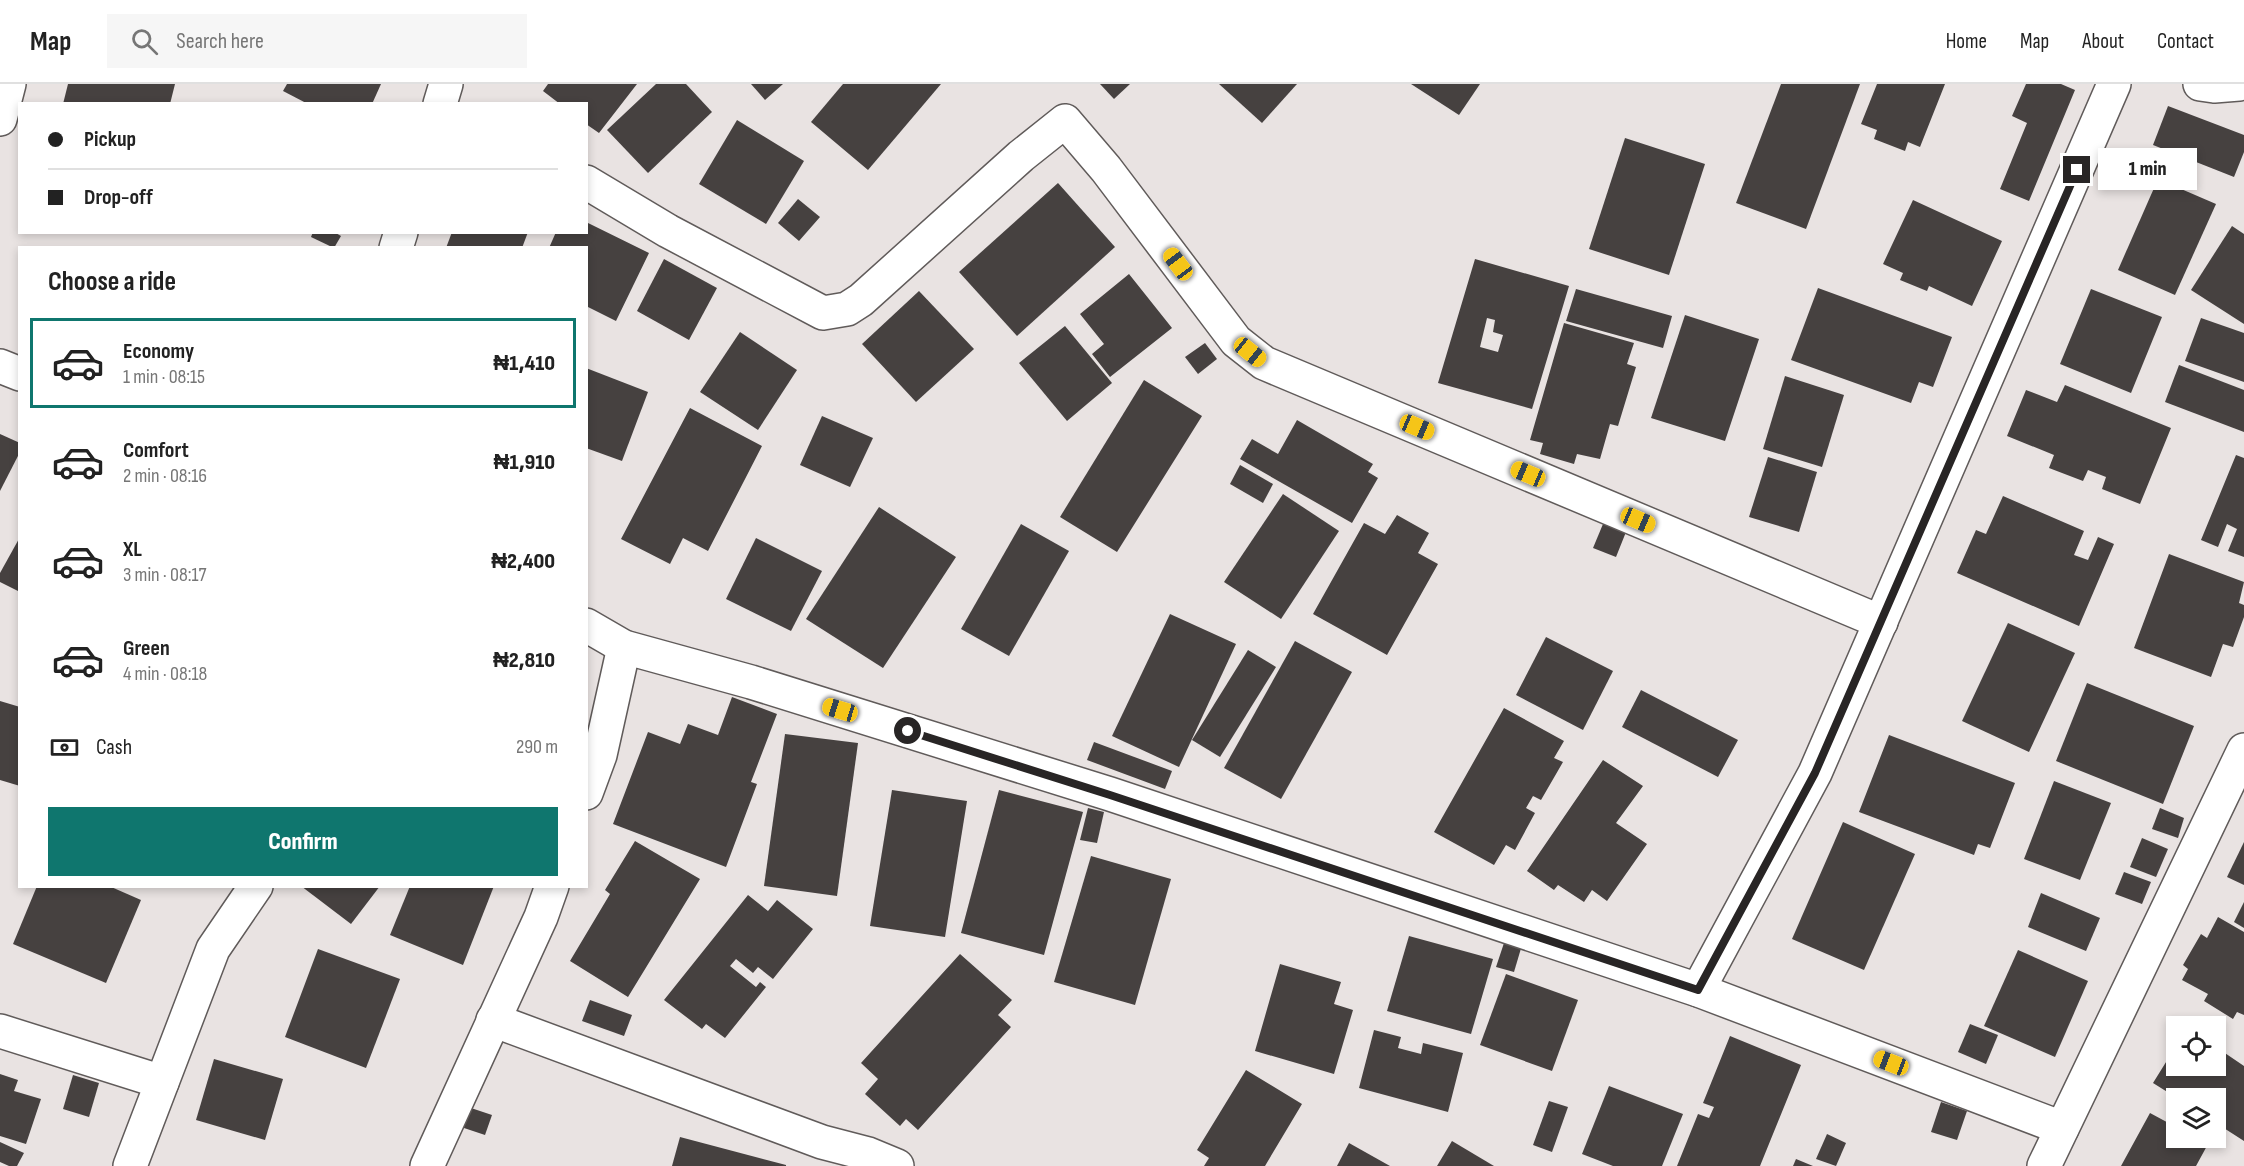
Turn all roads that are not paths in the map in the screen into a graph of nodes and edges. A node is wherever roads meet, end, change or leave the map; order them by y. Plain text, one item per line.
1 (9, 84) edge
2 (2115, 84) edge
3 (2200, 84) edge
4 (2238, 84) edge
5 (0, 119) edge
6 (588, 183) edge
7 (0, 366) edge
8 (18, 373) edge
9 (1881, 622) junction
10 (588, 626) edge
11 (624, 647) junction
12 (2244, 750) edge
13 (588, 788) edge
14 (255, 888) edge
15 (551, 888) edge
16 (1698, 990) junction
17 (493, 1020) junction
18 (0, 1030) edge
19 (162, 1082) junction
20 (2062, 1128) junction
21 (130, 1166) edge
22 (427, 1166) edge
23 (897, 1166) edge
24 (2044, 1166) edge

1 - 5 street
2 - 9 street
3 - 4 street
6 - 9 street
7 - 8 street
9 - 16 street
10 - 11 street
11 - 13 street
11 - 16 street
12 - 20 street
14 - 19 street
15 - 17 street
16 - 20 street
17 - 22 street
17 - 23 street
18 - 19 street
19 - 21 street
20 - 24 street

